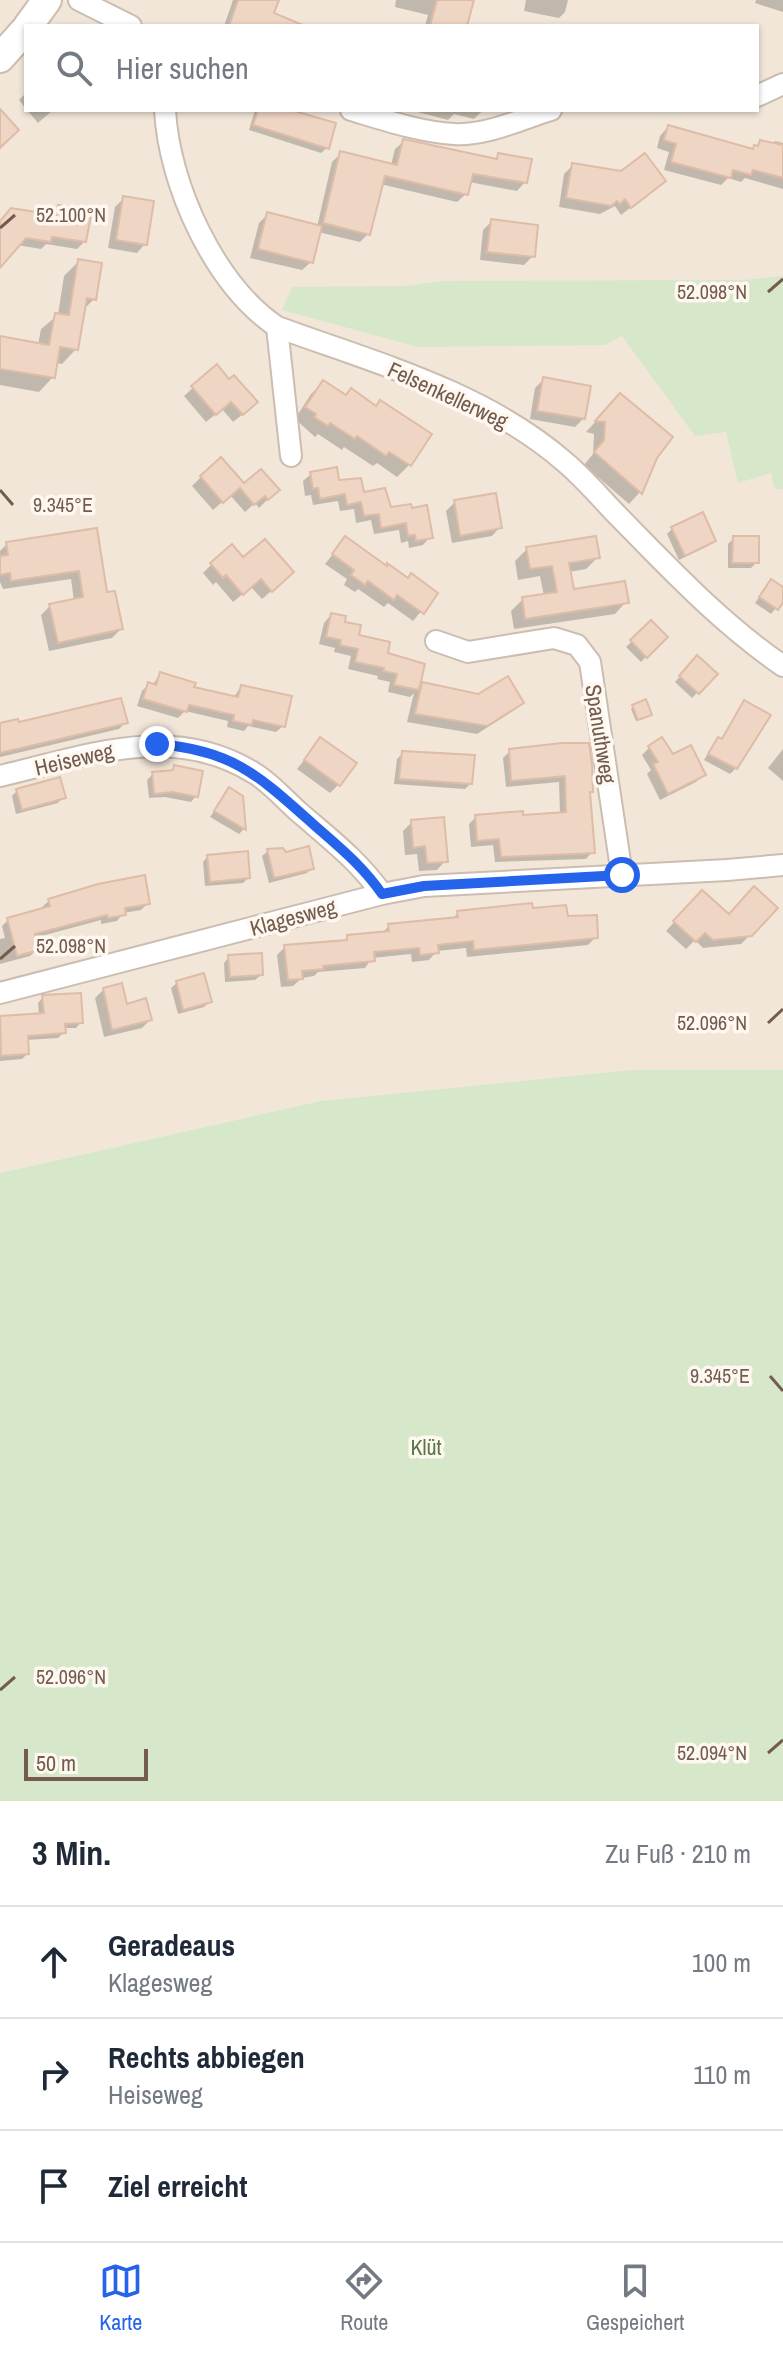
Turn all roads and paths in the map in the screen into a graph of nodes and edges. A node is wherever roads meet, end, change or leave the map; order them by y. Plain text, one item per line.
1 (47, 0) edge
2 (79, 0) edge
3 (29, 24) edge
4 (127, 24) edge
5 (24, 30) edge
6 (0, 58) edge
7 (783, 84) edge
8 (759, 95) edge
9 (165, 112) edge
10 (358, 112) edge
11 (544, 112) edge
12 (277, 327) junction
13 (291, 456) dead end
14 (436, 641) dead end
15 (783, 666) edge
16 (0, 776) edge
17 (783, 865) edge
18 (622, 875) junction
19 (382, 894) junction
20 (0, 993) edge

1 - 3 main road
2 - 4 street
5 - 6 main road
7 - 8 street
9 - 12 street, Felsenkellerweg
10 - 11 street
12 - 13 street
12 - 15 street, Felsenkellerweg
14 - 18 street, Spanuthweg
16 - 19 street, Heiseweg
17 - 18 street, Klagesweg
18 - 19 street, Klagesweg
19 - 20 street, Klagesweg

